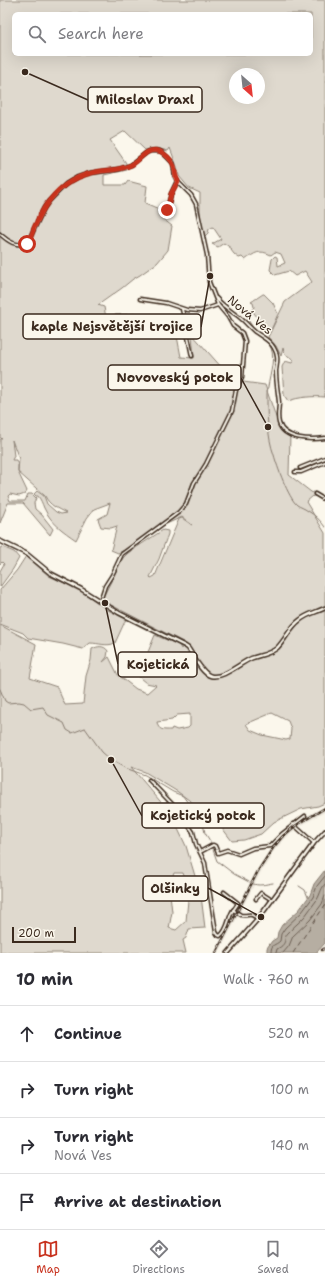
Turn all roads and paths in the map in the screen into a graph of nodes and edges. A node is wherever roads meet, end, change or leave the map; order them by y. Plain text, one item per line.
1 (178, 181) junction
2 (167, 210) dead end
3 (0, 234) edge
4 (216, 298) junction
5 (140, 299) dead end
6 (218, 305) junction
7 (182, 309) junction
8 (192, 356) dead end
9 (325, 438) edge
10 (325, 458) edge
11 (325, 462) edge
12 (300, 468) dead end
13 (295, 472) dead end
14 (314, 494) dead end
15 (325, 500) edge
16 (325, 504) edge
17 (0, 541) edge
18 (100, 601) junction
19 (325, 608) edge
20 (149, 780) dead end
21 (305, 816) dead end
22 (293, 824) junction
23 (325, 832) edge
24 (314, 843) junction
25 (200, 852) junction
26 (224, 892) dead end
27 (256, 899) dead end
28 (272, 900) junction
29 (234, 910) junction
30 (258, 919) junction
31 (228, 953) edge

1 - 2 street
1 - 3 street, Nová Ves
1 - 4 street, Nová Ves
4 - 6 street, Nová Ves
4 - 9 street, Nová Ves
5 - 7 street, Nová Ves
6 - 7 street, Nová Ves
6 - 18 street, Nová Ves
7 - 8 street
10 - 12 street
11 - 13 street
14 - 15 street
15 - 16 street
17 - 18 street
18 - 19 street
20 - 25 street
21 - 22 street
22 - 24 street
22 - 25 street
23 - 24 street
24 - 28 street
25 - 29 street
26 - 29 street
27 - 28 street
28 - 30 street
29 - 30 street
30 - 31 street

